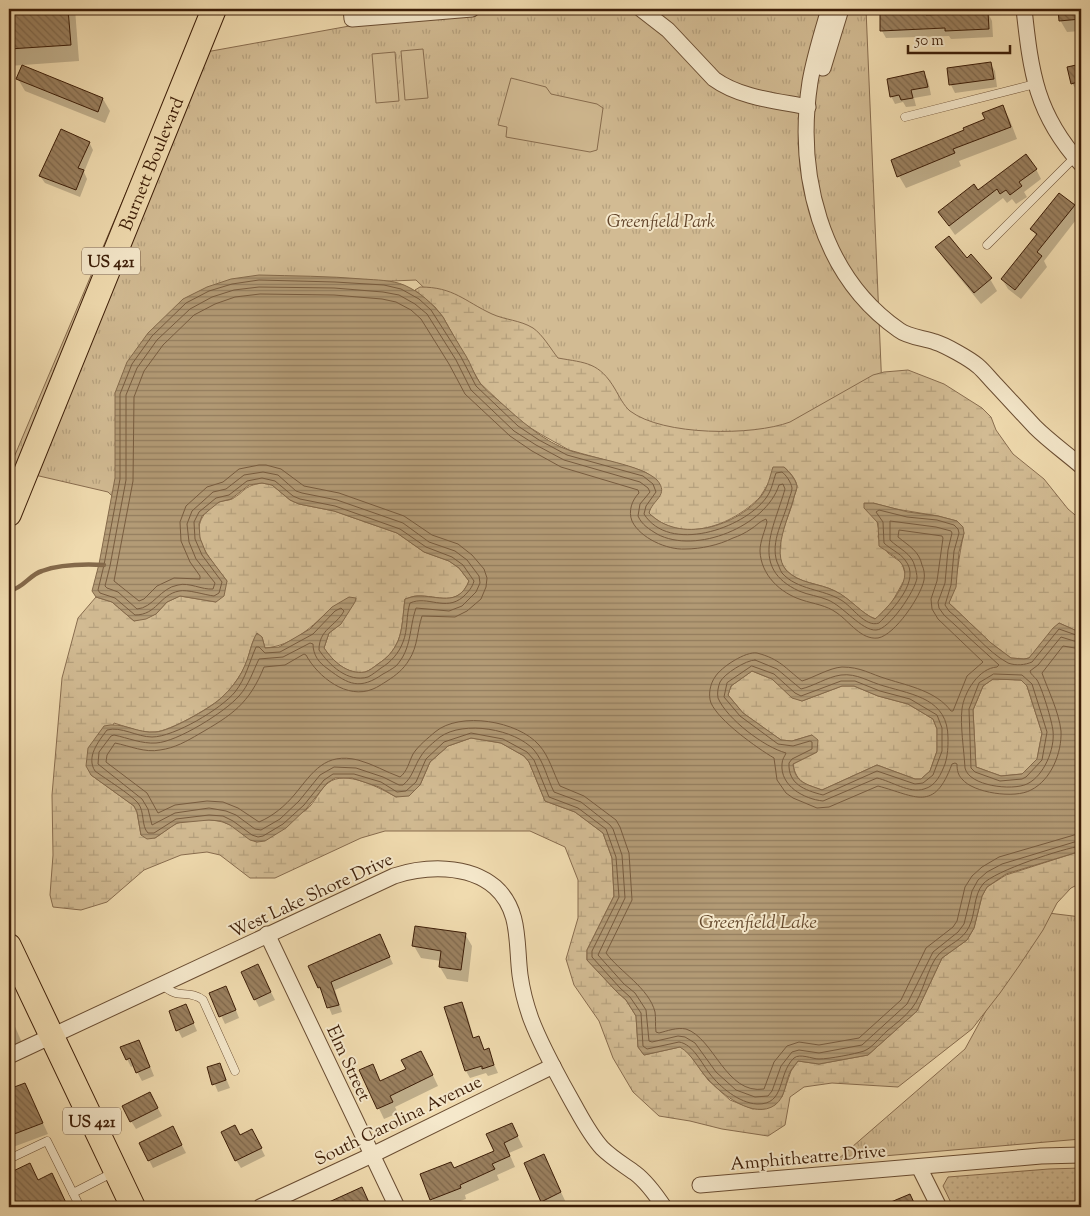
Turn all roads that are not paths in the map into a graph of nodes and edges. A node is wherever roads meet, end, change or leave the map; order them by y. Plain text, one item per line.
1 (214, 9) edge
2 (472, 9) edge
3 (641, 9) edge
4 (829, 9) edge
5 (841, 9) edge
6 (1024, 9) edge
7 (351, 14) edge
8 (1035, 84) junction
9 (808, 107) junction
10 (905, 117) dead end
11 (1078, 161) edge
12 (987, 245) dead end
13 (1081, 466) edge
14 (9, 514) edge
15 (267, 934) junction
16 (9, 946) edge
17 (163, 985) junction
18 (51, 1035) junction
19 (9, 1056) edge
20 (553, 1066) junction
21 (235, 1071) dead end
22 (372, 1155) junction
23 (1081, 1156) edge
24 (9, 1159) edge
25 (919, 1166) junction
26 (116, 1171) junction
27 (700, 1185) dead end
28 (73, 1193) junction
29 (80, 1207) edge
30 (133, 1207) edge
31 (260, 1207) edge
32 (397, 1207) edge
33 (664, 1207) edge
34 (938, 1207) edge

1 - 14 highway, Burnett Boulevard / US 421
2 - 7 street
3 - 9 street
4 - 9 street
5 - 9 street
6 - 8 street
8 - 10 lane
8 - 11 street
9 - 13 street
11 - 12 lane
15 - 17 street, West Lake Shore Drive
15 - 20 street, West Lake Shore Drive
15 - 22 street, Elm Street
16 - 18 highway, US 421
17 - 18 street, West Lake Shore Drive
17 - 21 lane
18 - 19 street, West Lake Shore Drive
18 - 26 highway, US 421
20 - 22 street, South Carolina Avenue
20 - 33 street, West Lake Shore Drive
22 - 31 street, South Carolina Avenue
22 - 32 street, Elm Street
23 - 25 street, Amphitheatre Drive
24 - 28 lane
25 - 27 street, Amphitheatre Drive
25 - 34 street
26 - 28 lane
26 - 30 highway, US 421
28 - 29 lane

